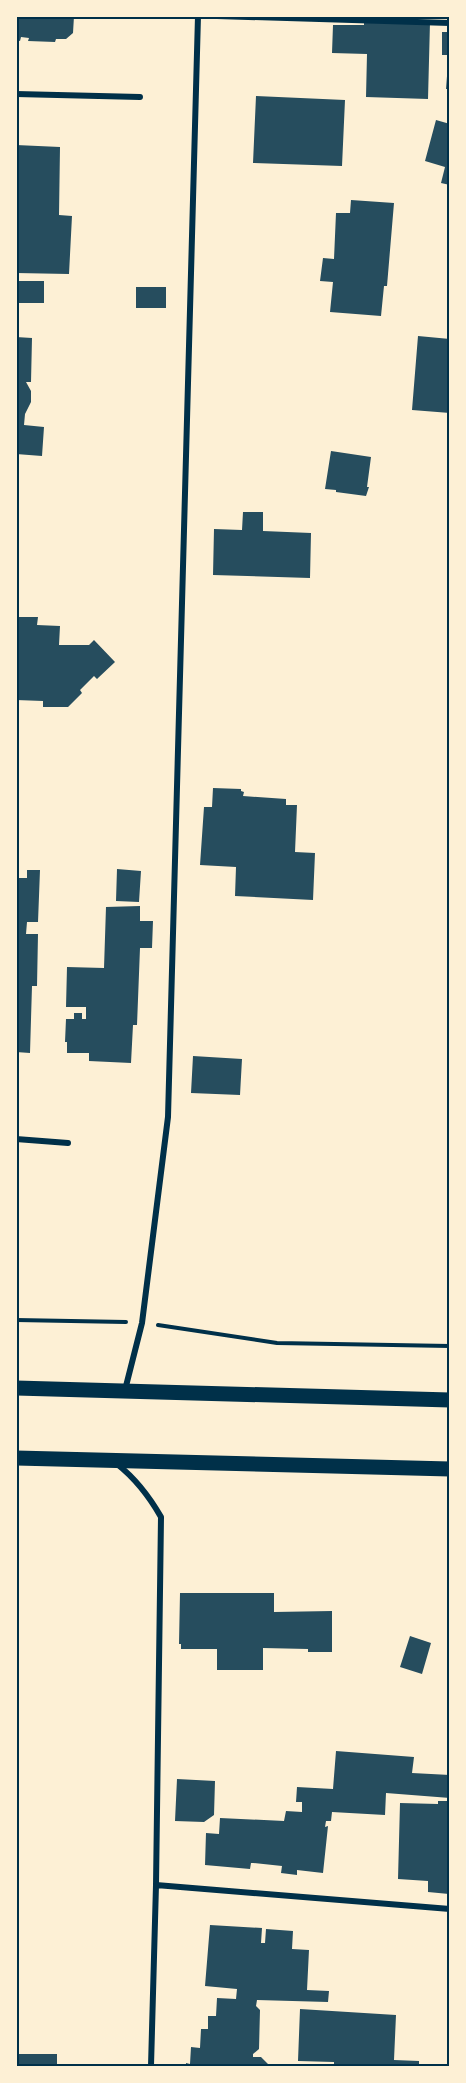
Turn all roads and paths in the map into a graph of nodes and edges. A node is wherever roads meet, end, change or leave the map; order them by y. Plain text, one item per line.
1 (198, 16) edge
2 (217, 16) edge
3 (450, 23) edge
4 (16, 94) edge
5 (140, 97) dead end
6 (16, 1139) edge
7 (68, 1143) dead end
8 (16, 1320) edge
9 (142, 1323) junction
10 (450, 1346) edge
11 (16, 1388) edge
12 (125, 1391) junction
13 (450, 1400) edge
14 (16, 1458) edge
15 (112, 1460) junction
16 (450, 1469) edge
17 (156, 1885) junction
18 (450, 1909) edge
19 (151, 2067) edge

1 - 9 street
2 - 3 street
4 - 5 street
6 - 7 street
8 - 9 path
9 - 10 path
9 - 12 street
11 - 12 main road
12 - 13 main road
14 - 15 main road
15 - 16 main road
15 - 17 street
17 - 18 street
17 - 19 street

